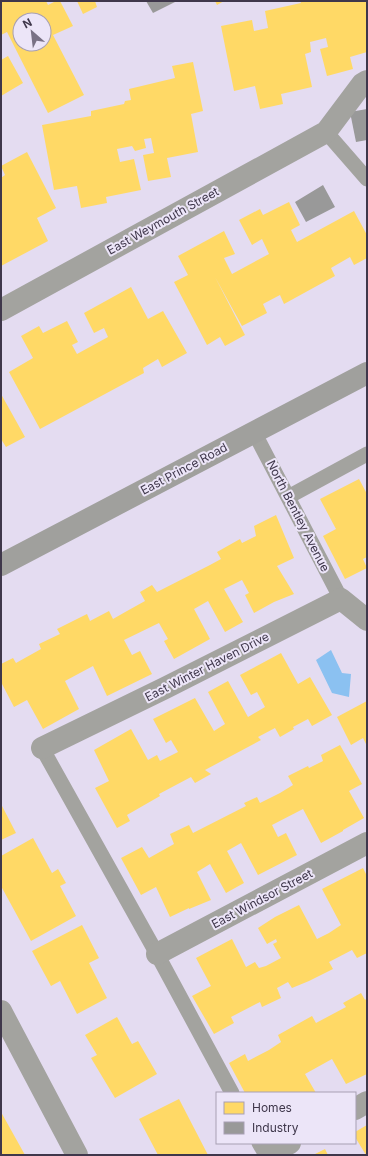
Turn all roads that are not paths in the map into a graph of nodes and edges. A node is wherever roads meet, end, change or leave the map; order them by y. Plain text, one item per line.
1 (367, 81) edge
2 (326, 132) junction
3 (367, 179) edge
4 (1, 310) edge
5 (367, 373) edge
6 (254, 432) junction
7 (367, 454) edge
8 (288, 496) junction
9 (1, 565) edge
10 (341, 599) junction
11 (367, 620) edge
12 (42, 748) joint
13 (367, 843) edge
14 (157, 954) junction
15 (1, 1011) edge
16 (231, 1092) edge
17 (367, 1102) edge
18 (356, 1108) edge
19 (260, 1144) edge
20 (288, 1144) edge
21 (77, 1155) edge
22 (266, 1155) edge

1 - 2 street, East Weymouth Street
2 - 3 lane
2 - 4 street, East Weymouth Street
5 - 6 main road, East Prince Road
6 - 8 lane, North Bentley Avenue
6 - 9 main road, East Prince Road
7 - 8 lane
8 - 10 lane, North Bentley Avenue
10 - 11 street
10 - 12 street, East Winter Haven Drive
12 - 14 lane
13 - 14 street, East Windsor Street
14 - 16 lane
15 - 21 street
17 - 18 street
19 - 22 lane
20 - 22 street

